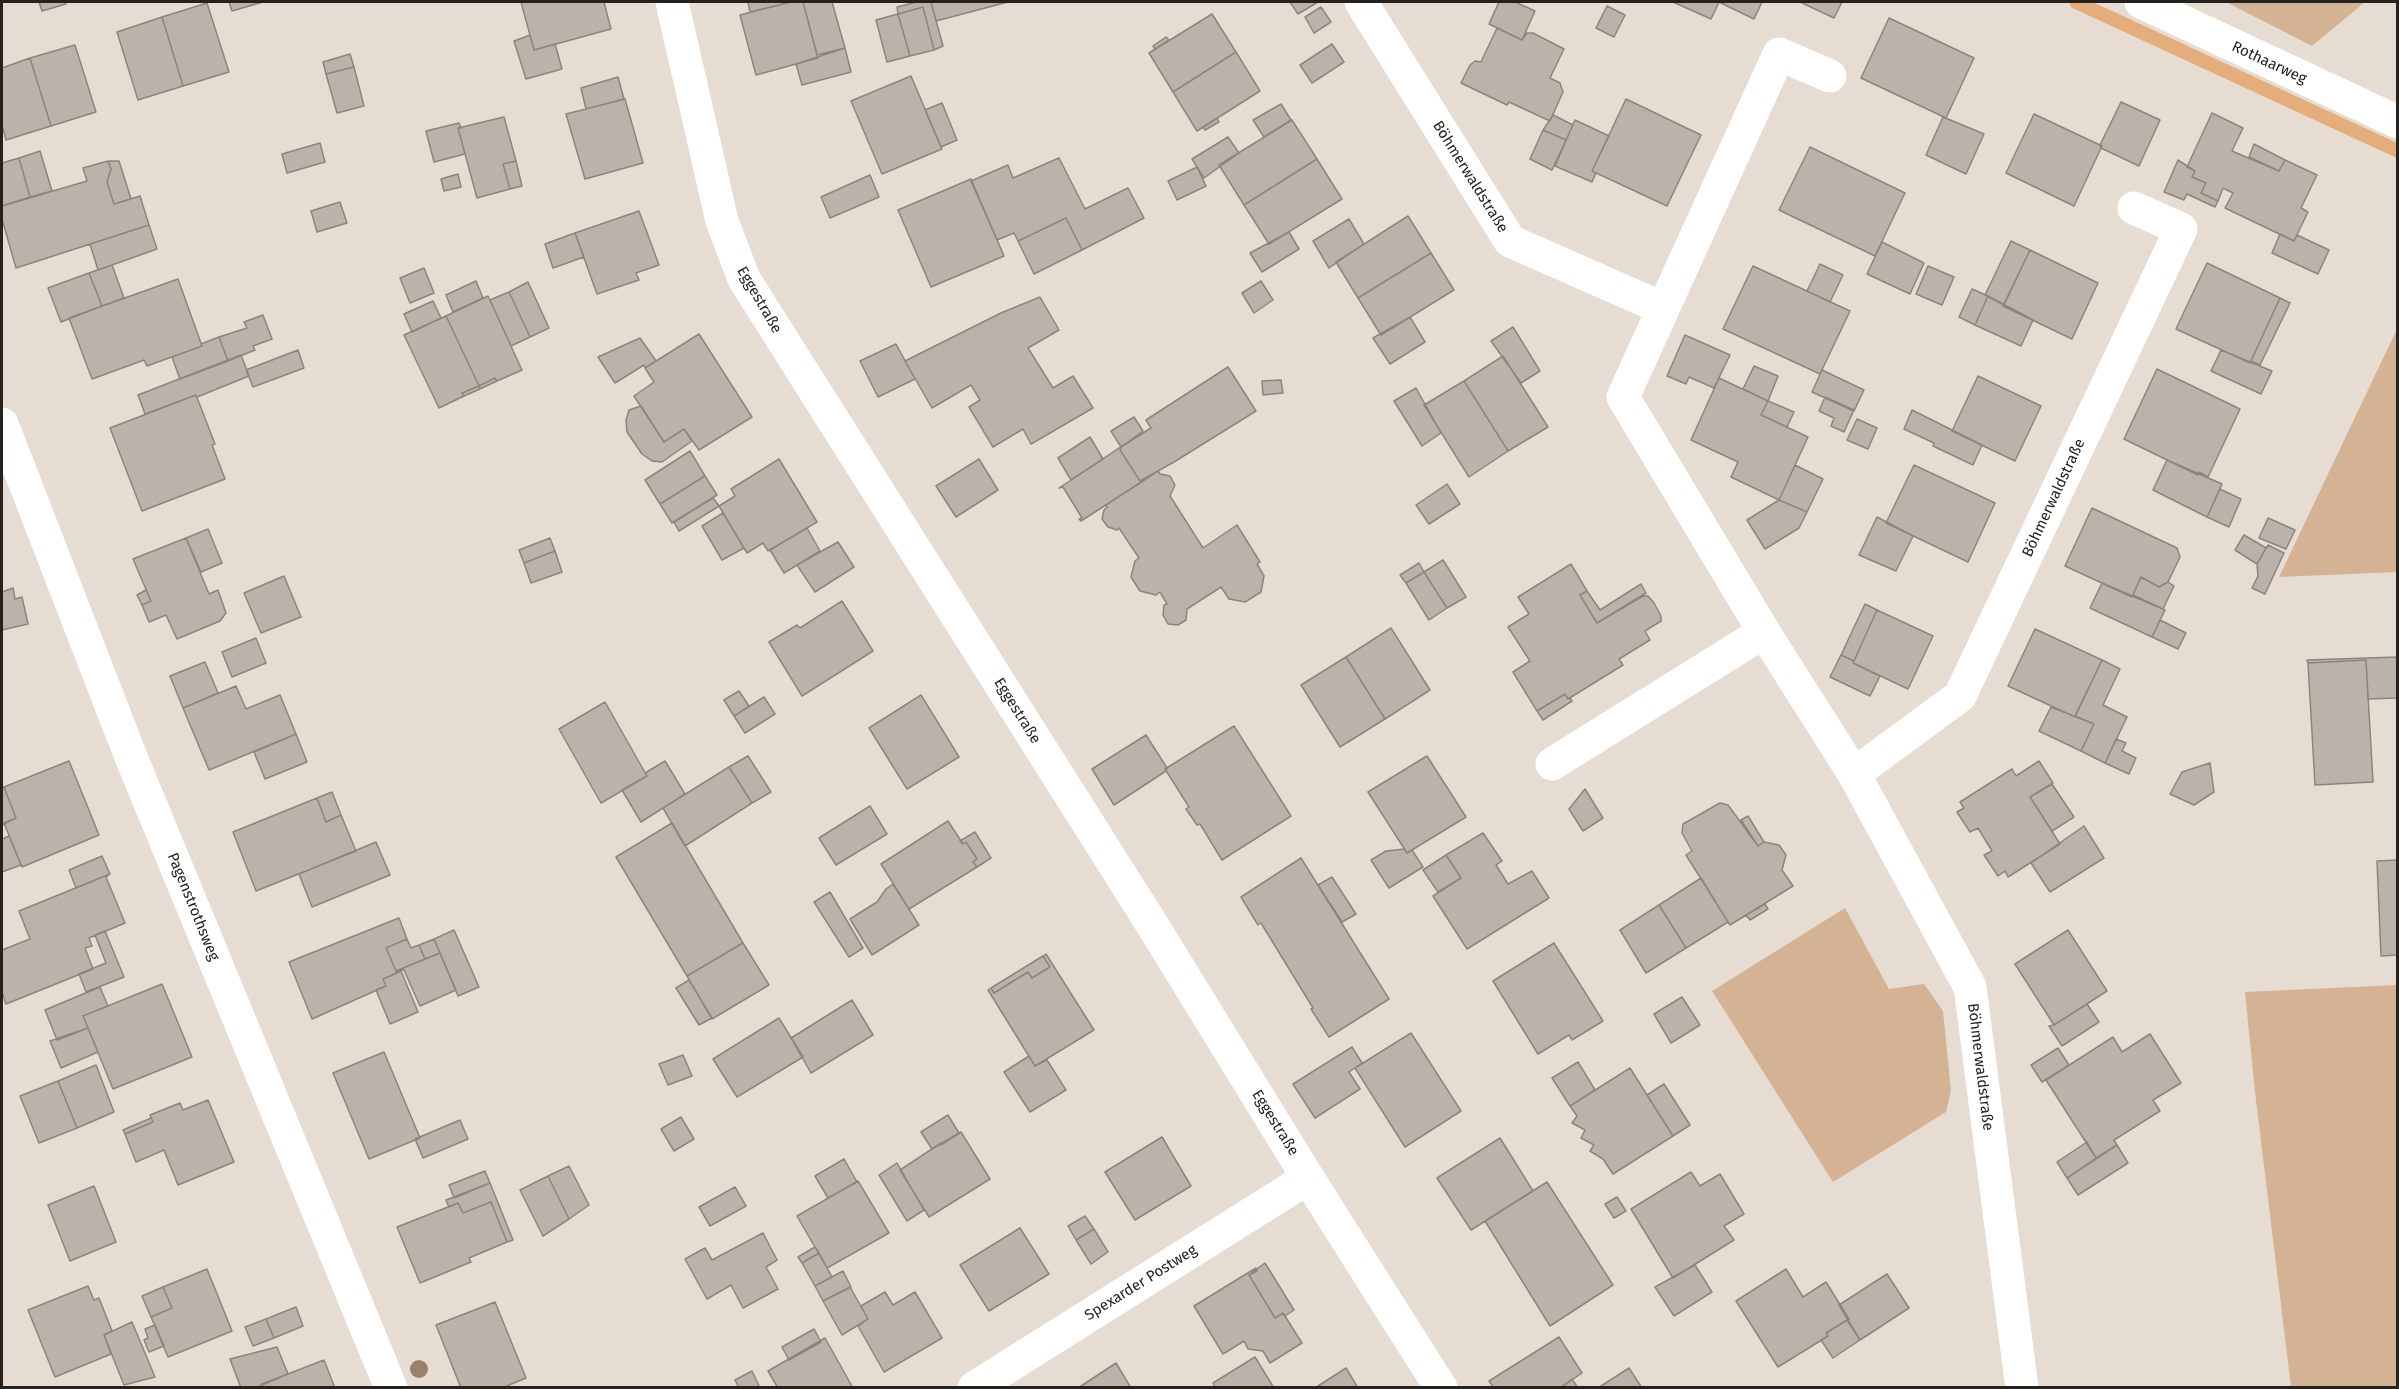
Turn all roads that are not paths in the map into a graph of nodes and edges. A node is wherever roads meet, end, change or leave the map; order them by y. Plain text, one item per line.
1 (672, 2) edge
2 (1361, 2) edge
3 (2141, 2) edge
4 (1830, 76) dead end
5 (2397, 123) edge
6 (2134, 208) dead end
7 (1662, 308) junction
8 (2, 424) edge
9 (1764, 633) junction
10 (1552, 764) dead end
11 (1854, 774) junction
12 (1308, 1178) junction
13 (391, 1388) edge
14 (974, 1388) edge
15 (1441, 1388) edge
16 (2022, 1388) edge

1 - 12 street, Eggestraße
2 - 7 street, Böhmerwaldstraße
3 - 5 street, Rothaarweg
4 - 7 street, Böhmerwaldstraße
6 - 11 street, Böhmerwaldstraße
7 - 9 street, Böhmerwaldstraße
8 - 13 street, Pagenstrothsweg
9 - 10 street
9 - 11 street, Böhmerwaldstraße
11 - 16 street, Böhmerwaldstraße
12 - 14 street, Spexarder Postweg
12 - 15 street, Eggestraße

